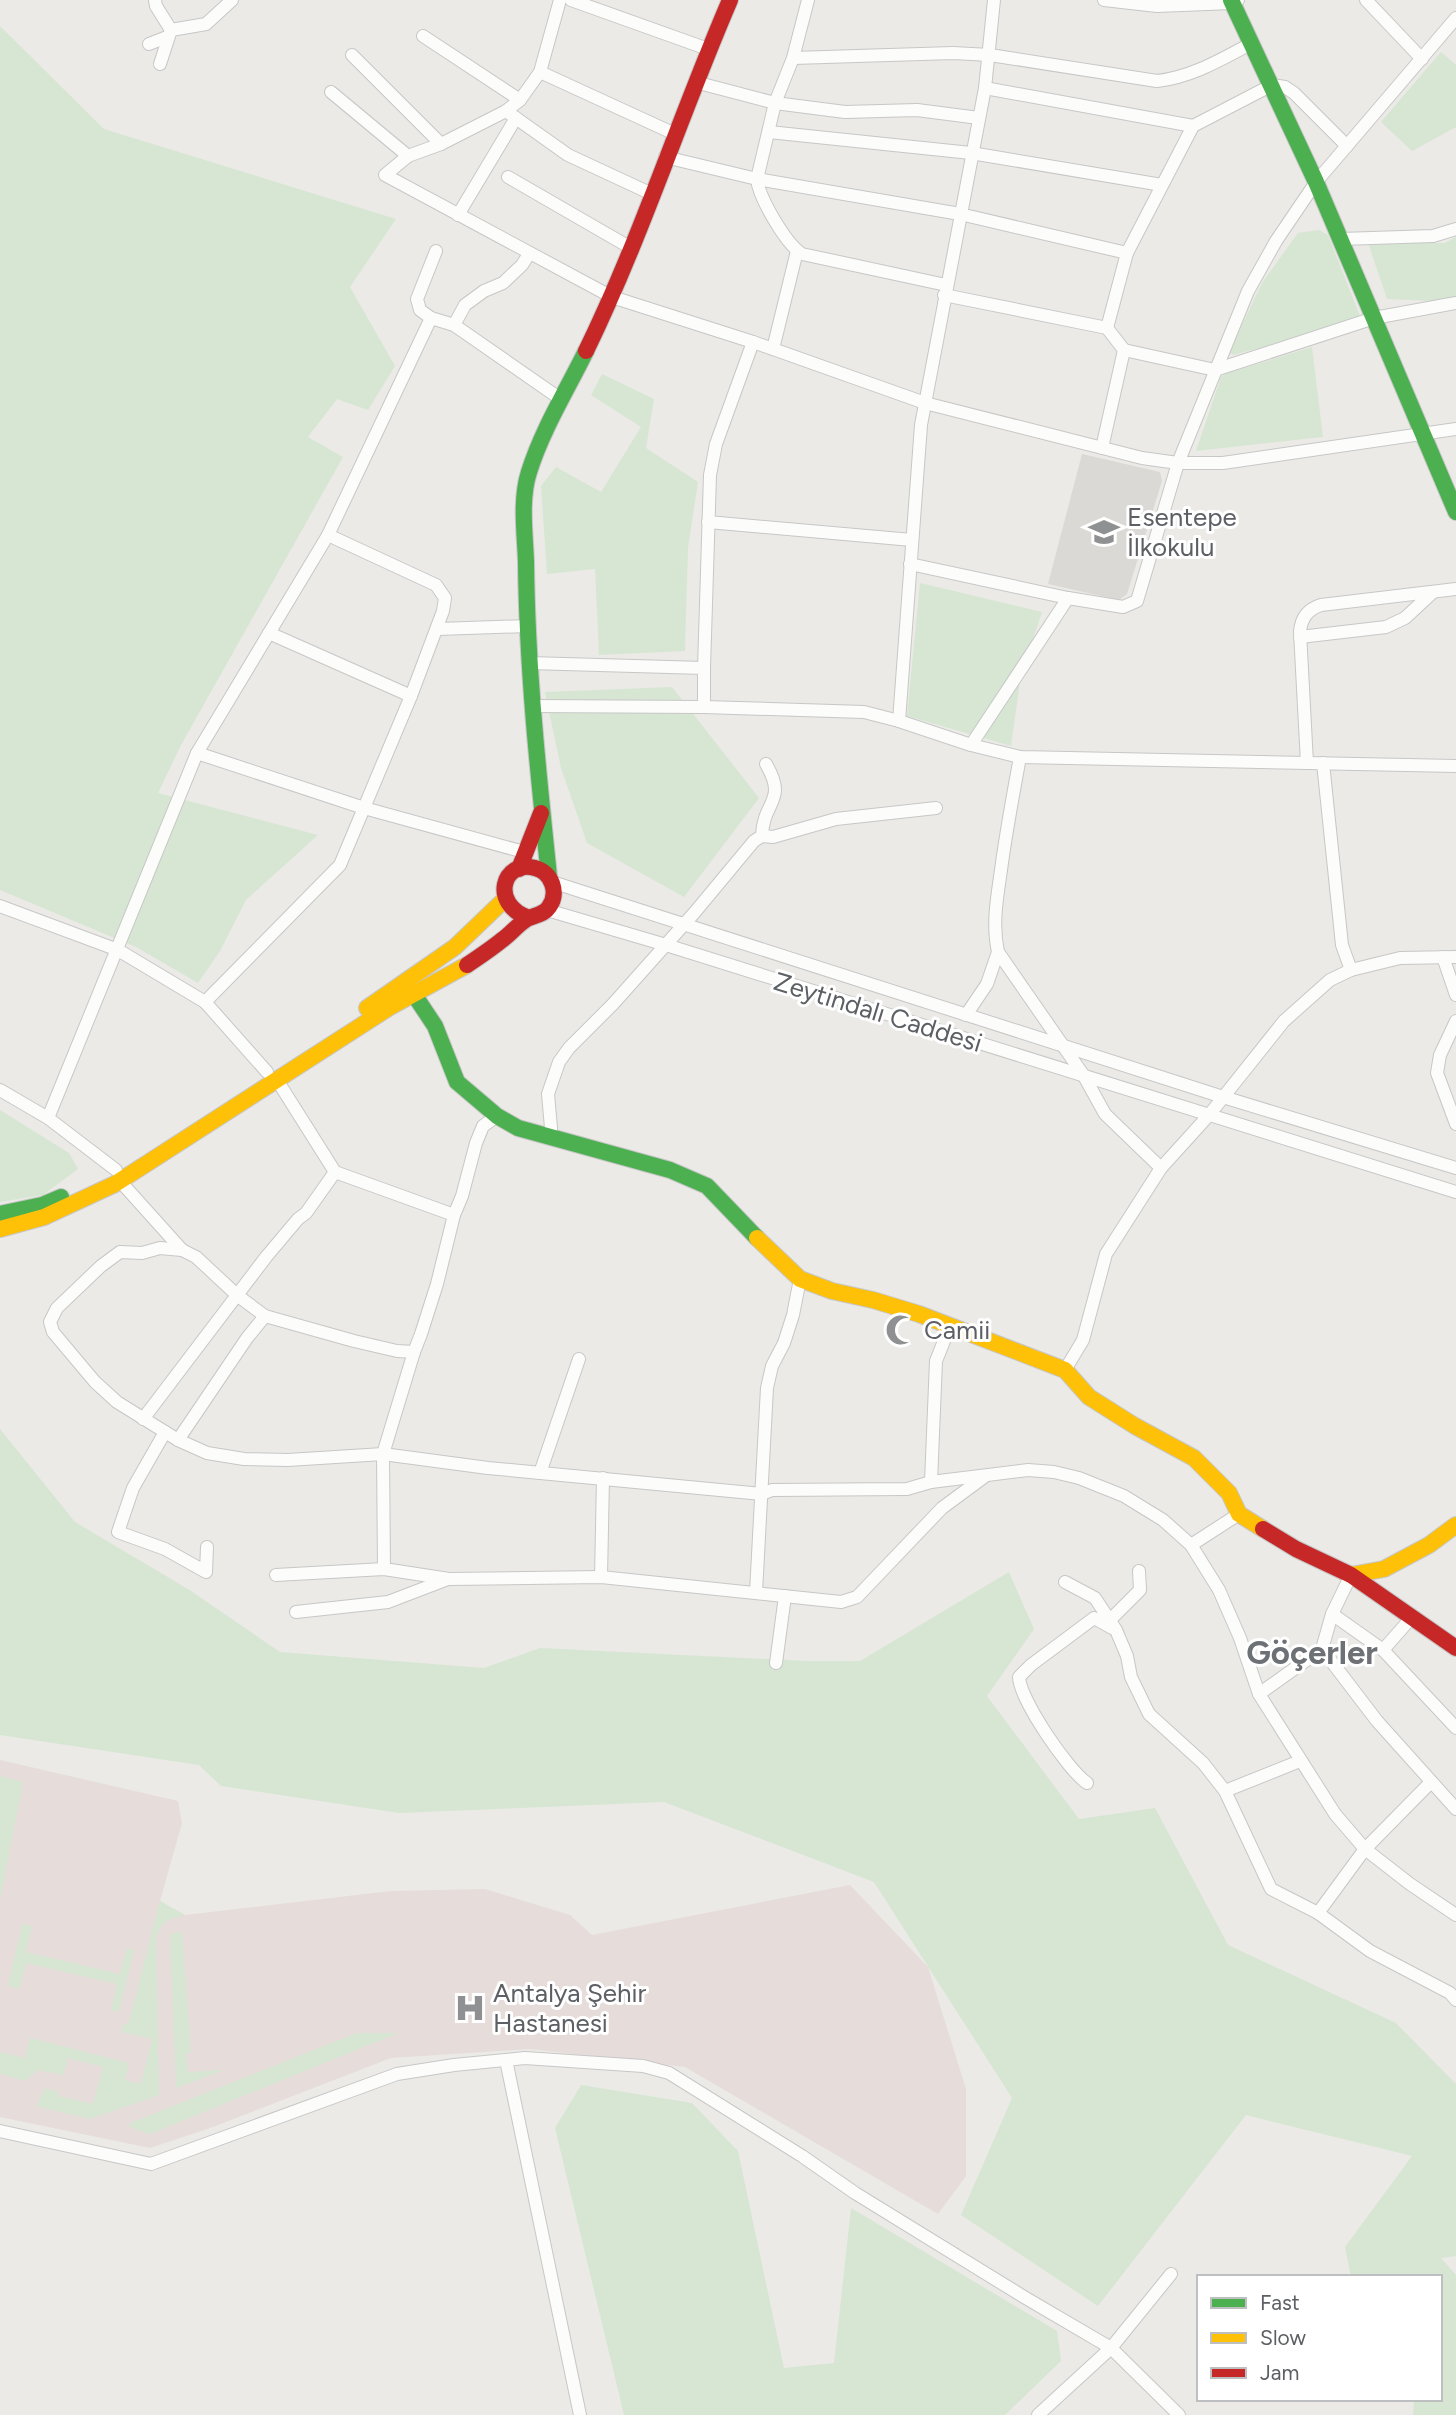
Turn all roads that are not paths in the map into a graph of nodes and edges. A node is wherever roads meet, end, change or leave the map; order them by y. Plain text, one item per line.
1 (155, 0) edge
2 (232, 0) edge
3 (560, 0) edge
4 (571, 0) edge
5 (730, 0) edge
6 (808, 0) edge
7 (994, 0) edge
8 (1104, 0) edge
9 (1366, 0) edge
10 (1234, 1) edge
11 (1456, 18) edge
12 (169, 34) junction
13 (423, 36) dead end
14 (1252, 43) junction
15 (149, 44) dead end
16 (708, 49) junction
17 (352, 55) dead end
18 (990, 55) junction
19 (793, 58) junction
20 (1422, 60) junction
21 (160, 64) dead end
22 (540, 72) junction
23 (695, 82) junction
24 (1272, 85) junction
25 (985, 88) junction
26 (331, 92) dead end
27 (520, 100) junction
28 (775, 103) junction
29 (511, 114) junction
30 (979, 118) junction
31 (1193, 126) junction
32 (769, 132) junction
33 (675, 134) junction
34 (441, 144) junction
35 (1347, 146) junction
36 (971, 153) junction
37 (408, 156) junction
38 (665, 158) junction
39 (508, 177) dead end
40 (758, 180) junction
41 (1316, 182) junction
42 (1162, 185) junction
43 (652, 194) junction
44 (960, 214) junction
45 (458, 215) junction
46 (1456, 229) edge
47 (1341, 239) junction
48 (631, 247) junction
49 (436, 251) dead end
50 (797, 251) junction
51 (1127, 253) junction
52 (529, 254) junction
53 (945, 290) junction
54 (612, 297) junction
55 (1456, 303) edge
56 (430, 318) junction
57 (1374, 318) junction
58 (454, 325) junction
59 (1107, 327) junction
60 (753, 342) junction
61 (773, 349) junction
62 (1125, 350) junction
63 (1214, 370) junction
64 (562, 400) junction
65 (925, 402) junction
66 (1456, 429) edge
67 (1423, 435) junction
68 (1102, 448) junction
69 (1178, 463) junction
70 (1456, 513) edge
71 (708, 522) junction
72 (328, 535) junction
73 (912, 540) junction
74 (910, 564) junction
75 (1456, 589) edge
76 (1433, 592) junction
77 (1068, 598) junction
78 (527, 626) junction
79 (438, 629) junction
80 (269, 634) junction
81 (1300, 638) junction
82 (529, 663) junction
83 (704, 668) junction
84 (411, 696) junction
85 (531, 706) junction
86 (704, 707) junction
87 (899, 721) junction
88 (971, 746) junction
89 (197, 753) junction
90 (1020, 757) junction
91 (1307, 762) junction
92 (1323, 763) junction
93 (766, 764) dead end
94 (1456, 766) edge
95 (363, 808) junction
96 (936, 808) dead end
97 (541, 813) junction
98 (762, 836) junction
99 (524, 852) junction
100 (519, 869) junction
101 (550, 879) junction
102 (504, 900) junction
103 (0, 906) edge
104 (547, 910) junction
105 (529, 918) junction
106 (685, 924) junction
107 (666, 945) junction
108 (118, 950) junction
109 (998, 952) junction
110 (1449, 957) edge
111 (1351, 970) junction
112 (1456, 995) edge
113 (415, 996) junction
114 (205, 1002) junction
115 (965, 1014) junction
116 (1456, 1021) edge
117 (1063, 1046) junction
118 (272, 1076) junction
119 (1084, 1076) junction
120 (0, 1090) edge
121 (1223, 1097) junction
122 (1209, 1115) junction
123 (498, 1116) junction
124 (48, 1118) junction
125 (1456, 1124) edge
126 (552, 1139) junction
127 (1161, 1168) junction
128 (1456, 1168) edge
129 (335, 1171) junction
130 (118, 1175) junction
131 (1456, 1192) edge
132 (0, 1214) edge
133 (454, 1215) junction
134 (0, 1229) edge
135 (182, 1250) junction
136 (800, 1279) junction
137 (238, 1296) junction
138 (265, 1316) junction
139 (950, 1326) junction
140 (414, 1352) junction
141 (579, 1359) dead end
142 (1065, 1370) junction
143 (143, 1419) junction
144 (165, 1432) junction
145 (178, 1440) junction
146 (383, 1454) junction
147 (540, 1472) junction
148 (987, 1475) junction
149 (603, 1478) junction
150 (932, 1482) junction
151 (762, 1494) junction
152 (1238, 1514) junction
153 (1456, 1525) edge
154 (1191, 1545) junction
155 (207, 1547) dead end
156 (384, 1569) junction
157 (1139, 1571) dead end
158 (276, 1574) dead end
159 (1350, 1574) junction
160 (601, 1577) junction
161 (449, 1579) junction
162 (1065, 1582) dead end
163 (756, 1592) junction
164 (785, 1596) junction
165 (296, 1612) dead end
166 (1332, 1614) junction
167 (1412, 1617) junction
168 (1113, 1625) junction
169 (1456, 1648) edge
170 (1322, 1649) junction
171 (1383, 1650) junction
172 (776, 1663) dead end
173 (1259, 1694) junction
174 (1456, 1728) edge
175 (1300, 1762) junction
176 (1431, 1782) junction
177 (1087, 1783) dead end
178 (1225, 1791) junction
179 (1456, 1809) edge
180 (1366, 1849) junction
181 (1318, 1913) junction
182 (1456, 1915) edge
183 (1456, 2000) edge
184 (506, 2060) junction
185 (0, 2131) edge
186 (1171, 2274) dead end
187 (1111, 2348) junction
188 (580, 2415) edge
189 (1038, 2415) edge
190 (1179, 2415) edge

1 - 12 street
2 - 12 street
3 - 22 street
4 - 16 street
5 - 16 street
6 - 19 street
7 - 18 street
8 - 10 street
9 - 20 street
10 - 14 street
11 - 20 street
12 - 15 street
12 - 21 street
13 - 27 street
14 - 18 street
14 - 24 street
16 - 23 street
17 - 34 street
18 - 19 street
18 - 25 street
19 - 28 street
20 - 35 street
22 - 27 street
22 - 33 street
23 - 28 street
23 - 33 street
24 - 31 street
24 - 35 street
24 - 41 street
25 - 30 street
25 - 31 street
26 - 37 street
27 - 29 street
28 - 30 street
28 - 32 street
29 - 34 street
29 - 43 street
29 - 45 street
30 - 36 street
31 - 42 street
32 - 36 street
32 - 40 street
33 - 38 street
34 - 37 street
35 - 41 street
36 - 42 street
36 - 44 street
37 - 45 street
38 - 40 street
38 - 43 street
39 - 48 street
40 - 44 street
40 - 50 street
41 - 47 street
41 - 63 street
42 - 51 street
43 - 48 street
44 - 51 street
44 - 53 street
45 - 52 street
46 - 47 street
47 - 57 street
48 - 54 street
49 - 56 street
50 - 53 street
50 - 61 street
51 - 59 street
52 - 54 street
52 - 58 street
53 - 59 street
53 - 65 street
54 - 60 street
54 - 64 street
55 - 57 street
56 - 58 street
56 - 72 street
57 - 63 street
57 - 67 street
58 - 64 street
59 - 62 street
60 - 61 street
60 - 71 street
61 - 65 street
62 - 63 street
62 - 68 street
63 - 69 street
64 - 78 street
65 - 68 street
65 - 73 street
66 - 67 street
67 - 69 street
67 - 70 street
68 - 69 street
69 - 77 street
71 - 73 street
71 - 83 street
72 - 79 street
72 - 80 street
73 - 74 street
74 - 77 street
74 - 87 street
75 - 76 street
76 - 81 street
76 - 81 street
77 - 88 street
78 - 79 street
78 - 82 street
79 - 84 street
80 - 84 street
80 - 89 street
81 - 91 street
82 - 83 street
82 - 85 street
83 - 86 street
84 - 95 street
85 - 86 street
85 - 97 street
86 - 87 street
87 - 88 street
88 - 90 street
89 - 95 street
89 - 108 street
90 - 91 street
90 - 109 street
91 - 92 street
92 - 94 street
92 - 111 street
93 - 98 street
95 - 99 street
95 - 114 street
96 - 98 street
97 - 99 street
97 - 101 street
98 - 106 street
99 - 100 street
100 - 101 street
100 - 102 street
101 - 104 street
101 - 106 street
102 - 105 street
102 - 118 street
103 - 108 street
104 - 105 street
104 - 107 street, Zeytindalı Caddesi
105 - 113 street
106 - 107 street
106 - 115 street
107 - 119 street, Zeytindalı Caddesi
107 - 126 street
108 - 114 street
108 - 124 street
109 - 115 street
109 - 117 street
110 - 111 street
110 - 112 street
111 - 121 street
113 - 118 street
113 - 123 street
114 - 118 street
115 - 117 street
116 - 125 street
117 - 119 street
117 - 121 street
118 - 129 street
118 - 130 street
119 - 122 street, Zeytindalı Caddesi
119 - 127 street
120 - 124 street
121 - 122 street
121 - 128 street
122 - 127 street
122 - 131 street, Zeytindalı Caddesi
123 - 126 street
123 - 133 street
124 - 130 street
126 - 136 street
127 - 142 street
129 - 133 street
129 - 137 street
130 - 132 street
130 - 134 street
130 - 135 street
133 - 140 street
135 - 137 street
135 - 143 street
136 - 139 street
136 - 151 street
137 - 138 street
137 - 143 street
138 - 140 street
138 - 145 street
139 - 142 street
139 - 150 street
140 - 146 street
141 - 147 street
142 - 152 street
143 - 144 street
144 - 145 street
144 - 155 street
145 - 146 street
146 - 147 street
146 - 156 street
147 - 149 street
148 - 150 street
148 - 154 street
148 - 164 street
149 - 151 street
149 - 160 street
150 - 151 street
151 - 163 street
152 - 154 street
152 - 159 street
153 - 159 street
154 - 173 street
156 - 158 street
156 - 161 street
157 - 168 street
159 - 166 street
159 - 167 street
160 - 161 street
160 - 163 street
161 - 165 street
162 - 168 street
163 - 164 street
164 - 172 street
166 - 170 street
166 - 171 street
167 - 169 street
167 - 171 street
168 - 177 street
168 - 178 street
170 - 173 street
170 - 176 street
171 - 174 street
173 - 175 street
175 - 178 street
175 - 180 street
176 - 179 street
176 - 180 street
178 - 181 street
180 - 181 street
180 - 182 street
181 - 183 street
184 - 185 street
184 - 187 street
184 - 188 street
186 - 187 street
187 - 189 street
187 - 190 street

